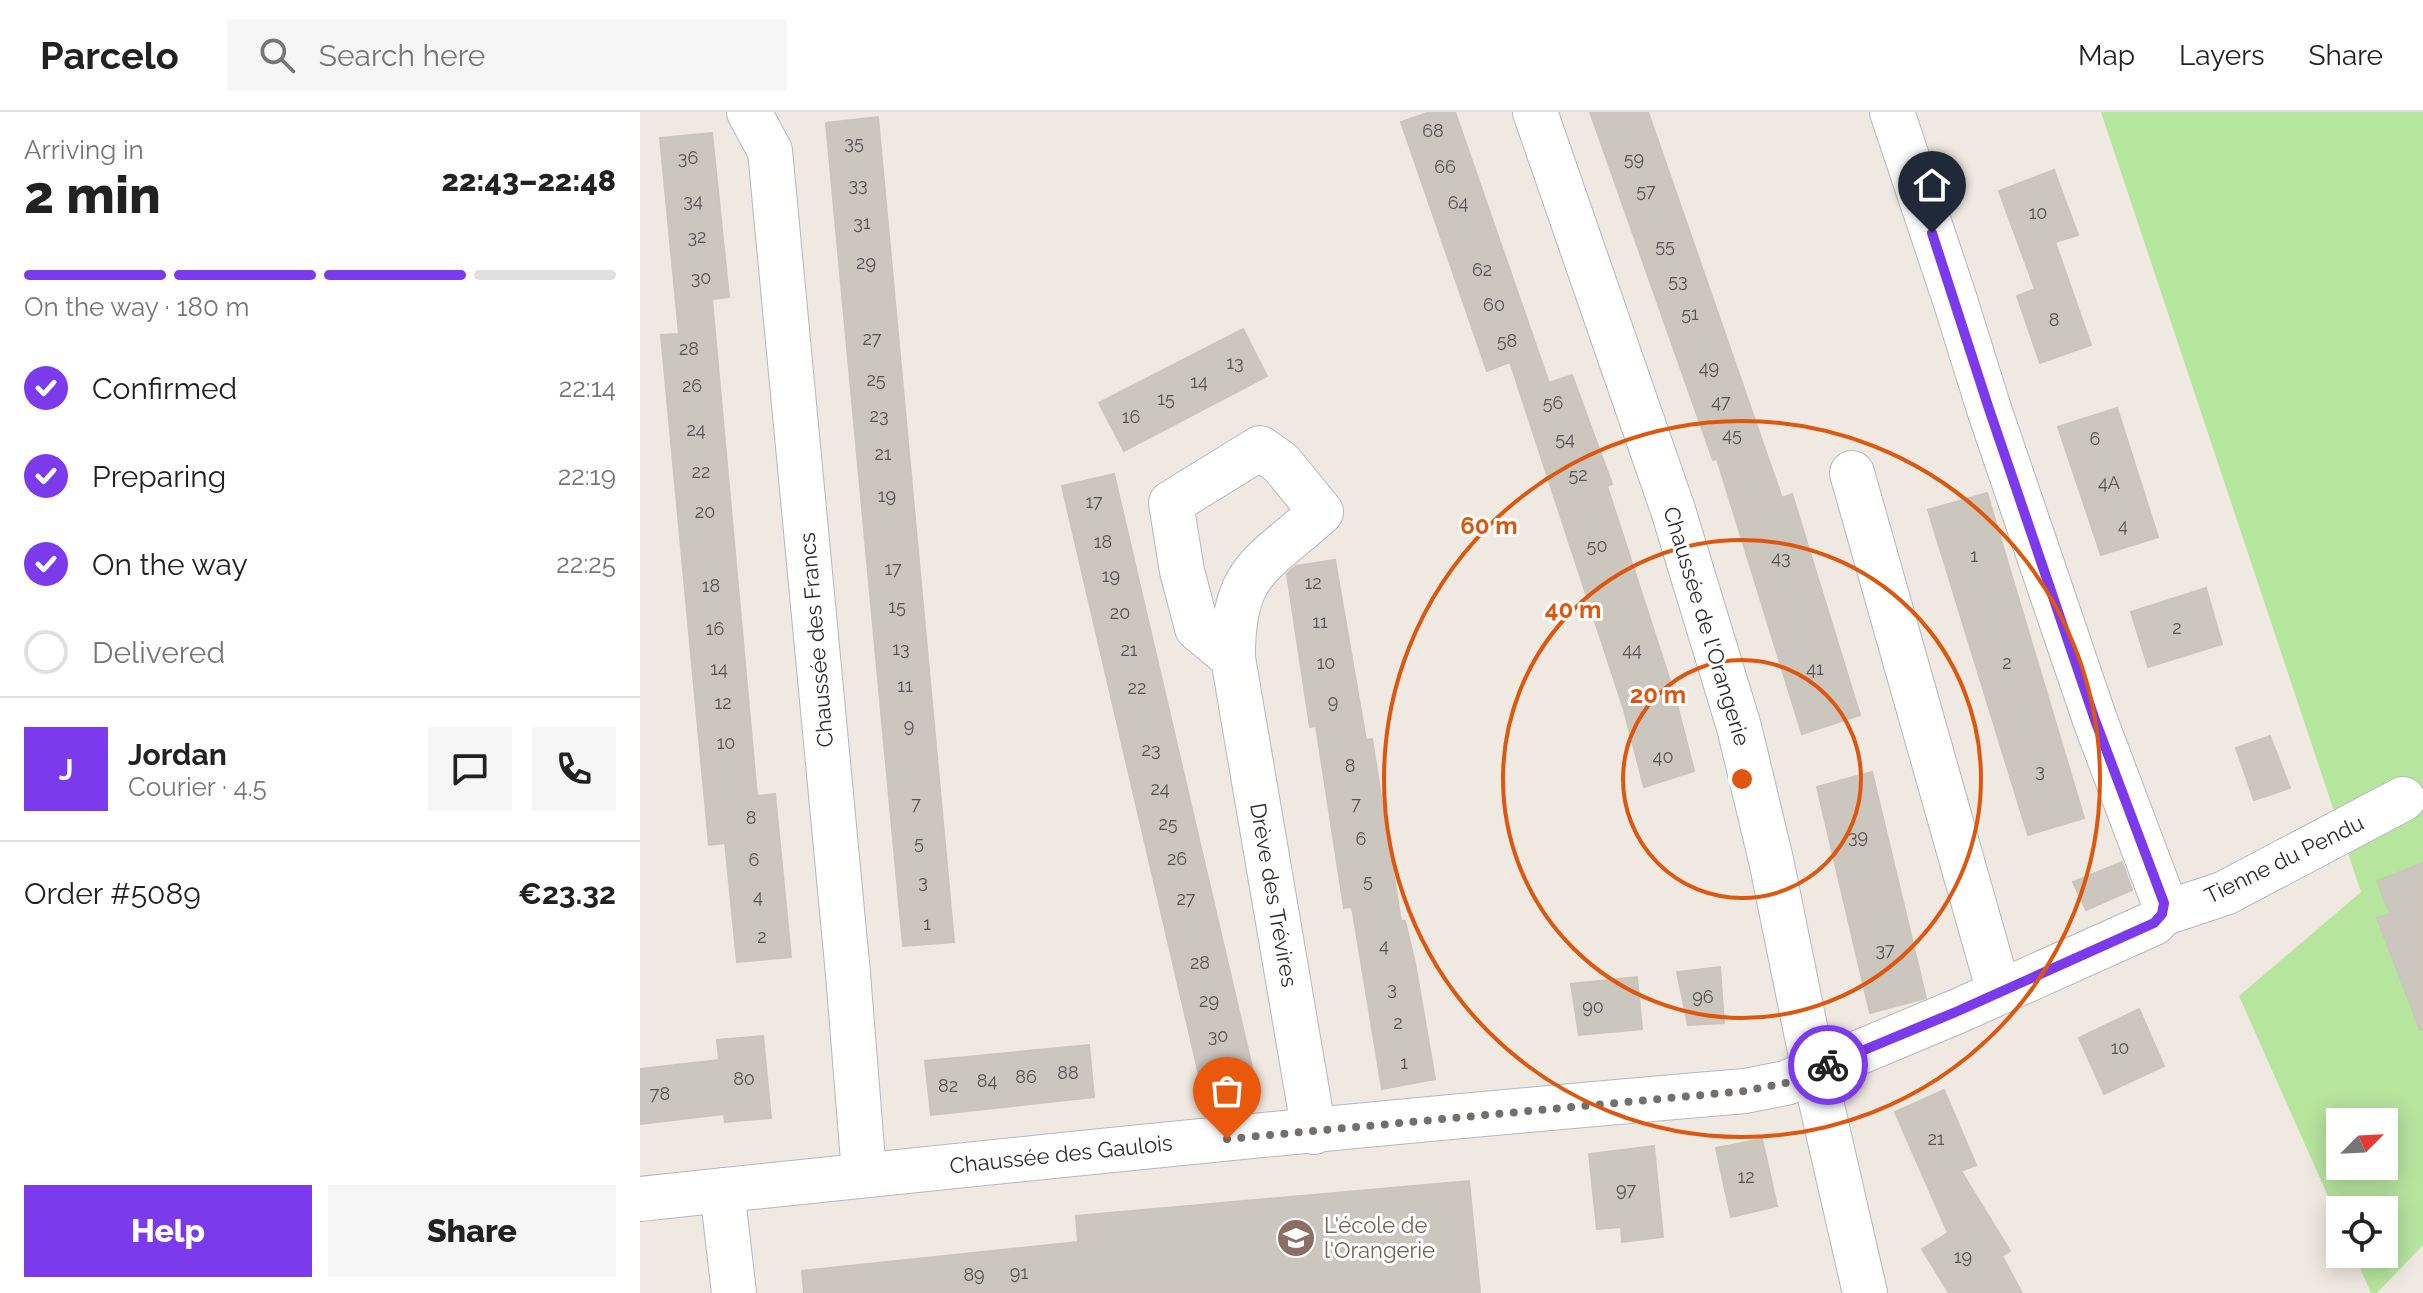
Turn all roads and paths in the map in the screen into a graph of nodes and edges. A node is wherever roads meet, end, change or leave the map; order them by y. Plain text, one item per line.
1 (749, 112) edge
2 (1535, 112) edge
3 (1892, 112) edge
4 (1852, 473) dead end
5 (1233, 658) dead end
6 (2403, 799) dead end
7 (2162, 914) junction
8 (1999, 992) junction
9 (1814, 1071) junction
10 (1314, 1132) junction
11 (864, 1173) junction
12 (722, 1190) junction
13 (640, 1199) edge
14 (734, 1293) edge
15 (1865, 1293) edge

1 - 11 street, Chaussée des Francs
2 - 9 street, Chaussée de l'Orangerie
3 - 7 street
4 - 8 street
5 - 10 street, Drève des Trévires
6 - 7 street, Tienne du Pendu
7 - 8 street, Tienne du Pendu
8 - 9 street, Tienne du Pendu
9 - 10 street, Chaussée des Gaulois
9 - 15 street, Chaussée de l'Orangerie
10 - 11 street, Chaussée des Gaulois
11 - 12 street, Chaussée des Gaulois
12 - 13 street, Chaussée des Gaulois
12 - 14 street

